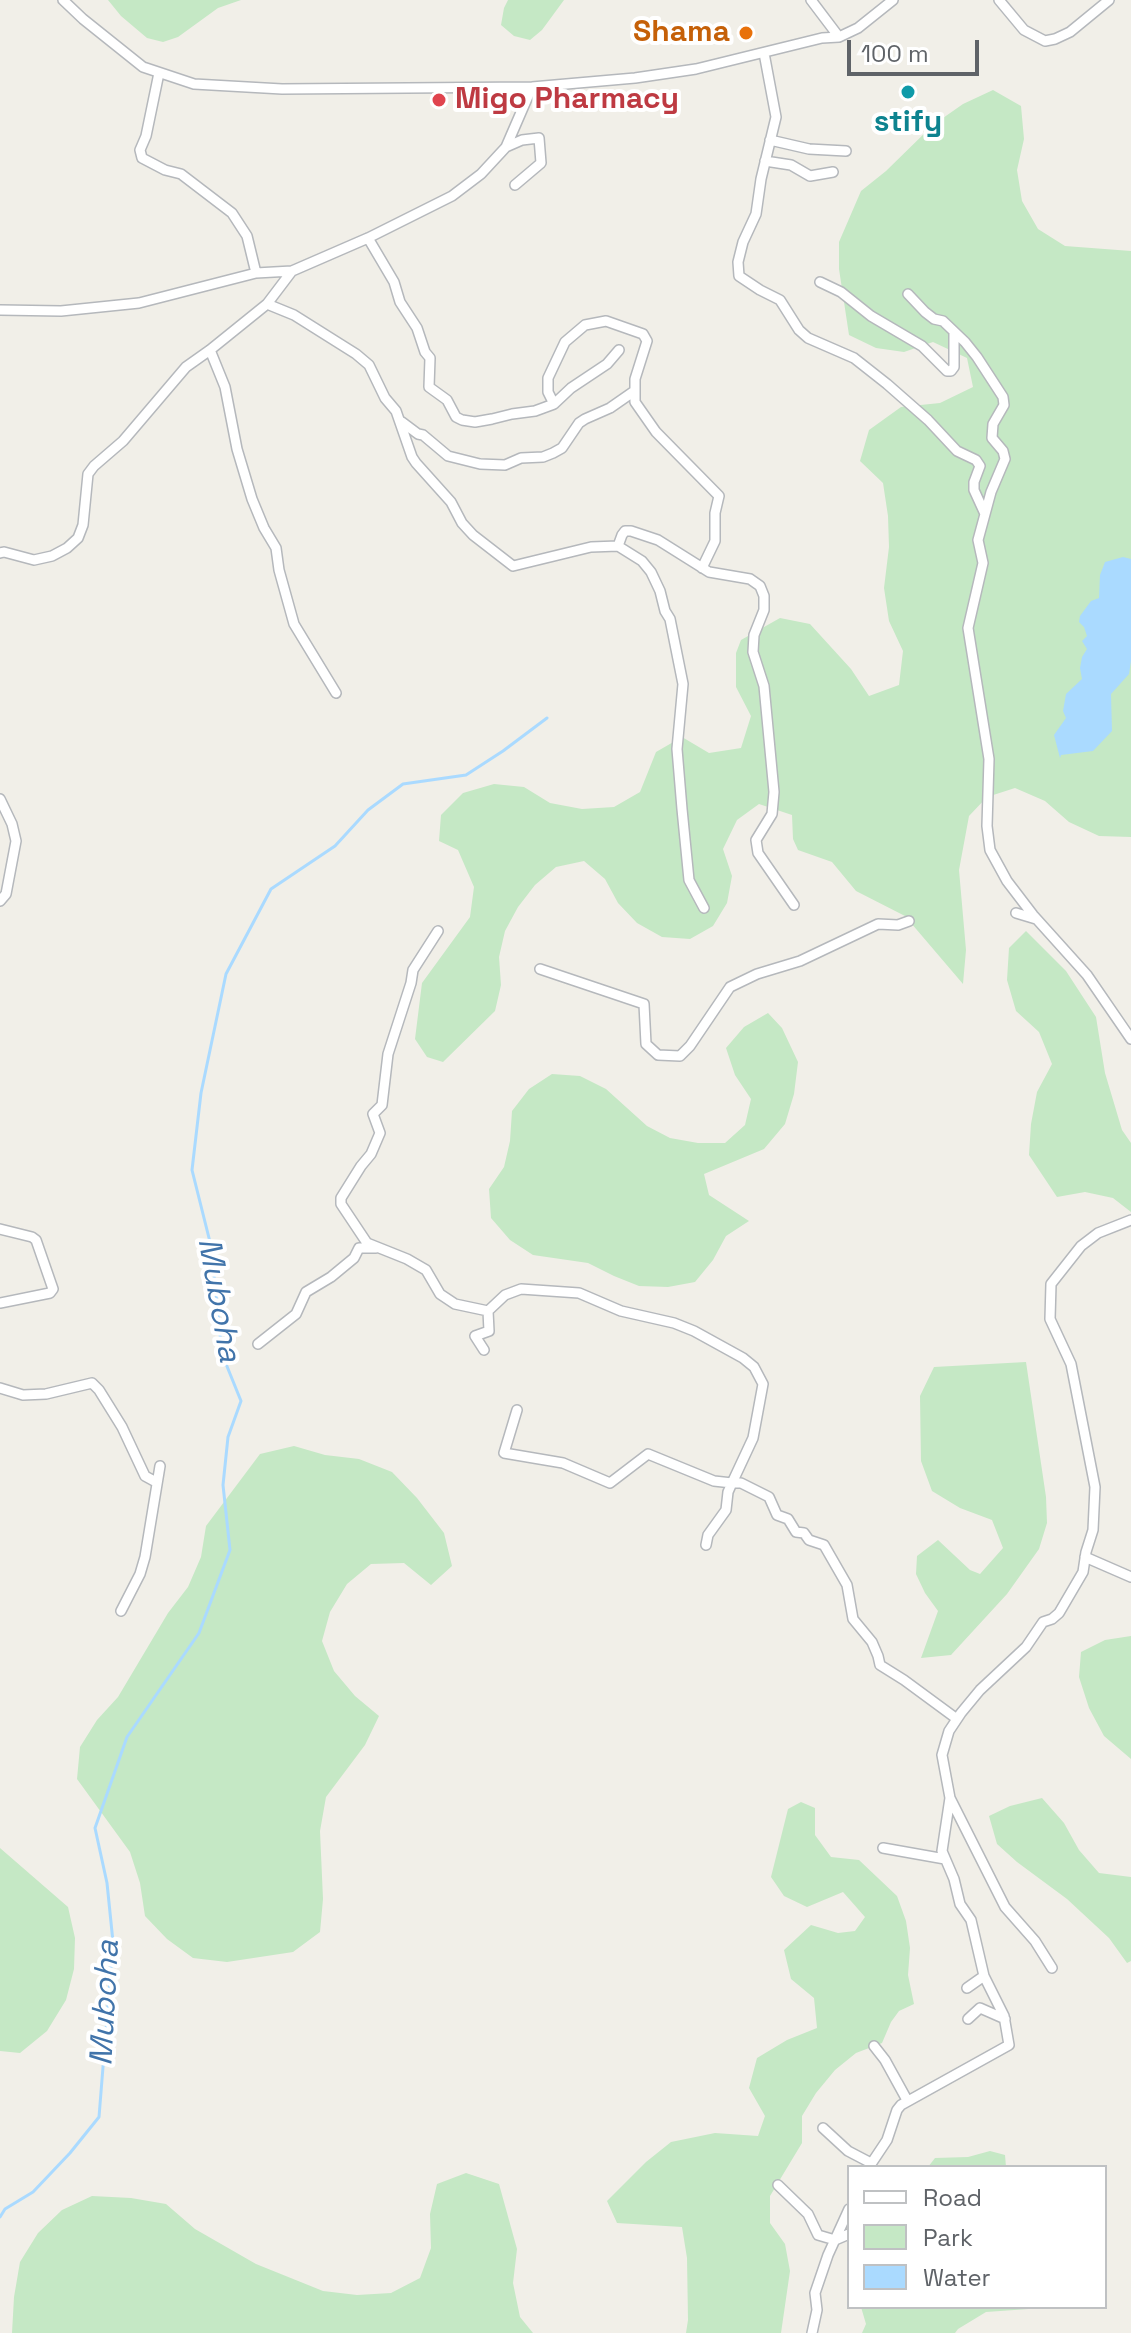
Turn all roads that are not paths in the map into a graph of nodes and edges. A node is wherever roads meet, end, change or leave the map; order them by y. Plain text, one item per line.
1 (63, 0) edge
2 (811, 0) edge
3 (893, 0) edge
4 (999, 0) edge
5 (1109, 0) edge
6 (839, 37) junction
7 (764, 53) junction
8 (159, 73) junction
9 (532, 87) junction
10 (770, 140) junction
11 (506, 147) junction
12 (846, 151) dead end
13 (765, 161) junction
14 (833, 172) dead end
15 (515, 185) dead end
16 (368, 238) junction
17 (292, 271) junction
18 (256, 273) junction
19 (820, 282) dead end
20 (908, 294) dead end
21 (267, 304) junction
22 (0, 310) edge
23 (954, 334) junction
24 (210, 350) junction
25 (619, 350) dead end
26 (633, 392) junction
27 (554, 404) junction
28 (399, 419) junction
29 (985, 514) junction
30 (618, 546) junction
31 (0, 553) edge
32 (702, 568) junction
33 (336, 693) dead end
34 (0, 799) edge
35 (0, 901) edge
36 (794, 905) dead end
37 (704, 908) dead end
38 (1016, 913) dead end
39 (1036, 919) junction
40 (909, 921) dead end
41 (438, 931) dead end
42 (540, 969) dead end
43 (1131, 1039) edge
44 (1131, 1220) edge
45 (0, 1229) edge
46 (383, 1248) junction
47 (0, 1303) edge
48 (488, 1311) junction
49 (258, 1344) dead end
50 (484, 1350) dead end
51 (0, 1388) edge
52 (517, 1410) dead end
53 (160, 1466) dead end
54 (156, 1482) junction
55 (732, 1483) junction
56 (706, 1545) dead end
57 (1085, 1557) junction
58 (1131, 1577) edge
59 (121, 1611) dead end
60 (957, 1719) junction
61 (950, 1798) junction
62 (883, 1848) dead end
63 (945, 1859) junction
64 (1052, 1968) dead end
65 (984, 1976) junction
66 (967, 1988) dead end
67 (968, 2019) dead end
68 (1005, 2019) junction
69 (874, 2046) dead end
70 (907, 2100) junction
71 (823, 2128) dead end
72 (870, 2165) edge
73 (778, 2185) dead end
74 (847, 2213) edge
75 (847, 2235) edge
76 (835, 2240) junction
77 (812, 2333) edge

1 - 8 street
2 - 6 street
3 - 6 street
4 - 5 street
6 - 7 street
7 - 9 street
7 - 10 street
8 - 9 street
8 - 18 street
9 - 11 street
10 - 12 street
10 - 13 street
11 - 15 street
11 - 16 street
13 - 14 street
13 - 29 street
16 - 17 street
16 - 27 street
17 - 18 street
17 - 21 street
18 - 22 street
19 - 23 street
20 - 23 street
21 - 24 street
21 - 28 street
23 - 29 street
24 - 31 street
24 - 33 street
25 - 27 street
26 - 27 street
26 - 28 street
26 - 32 street
28 - 30 street
29 - 39 street
30 - 32 street
30 - 37 street
32 - 36 street
34 - 35 street
38 - 39 street
39 - 43 street
40 - 42 street
41 - 46 street
44 - 57 street
45 - 47 street
46 - 48 street
46 - 49 street
48 - 50 street
48 - 55 street
51 - 54 street
52 - 55 street
53 - 54 street
54 - 59 street
55 - 56 street
55 - 60 street
57 - 58 street
57 - 60 street
60 - 61 street
61 - 63 street
61 - 64 street
62 - 63 street
63 - 65 street
65 - 66 street
65 - 68 street
67 - 68 street
68 - 70 street
69 - 70 street
70 - 72 street
71 - 72 street
73 - 76 street
74 - 76 street
75 - 76 street
76 - 77 street

